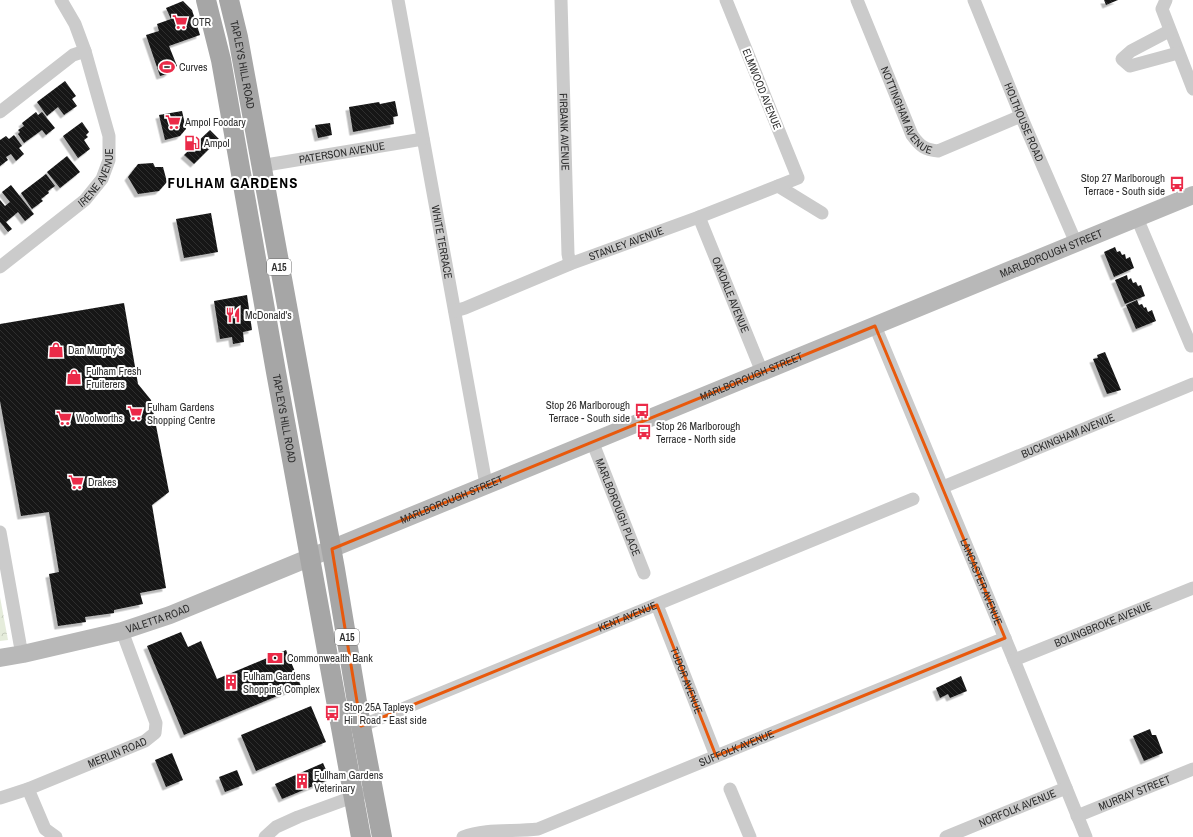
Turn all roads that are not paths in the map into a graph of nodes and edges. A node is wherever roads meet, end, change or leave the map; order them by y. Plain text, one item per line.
1 (61, 0) edge
2 (206, 0) edge
3 (229, 0) edge
4 (398, 0) edge
5 (562, 0) edge
6 (726, 0) edge
7 (857, 0) edge
8 (974, 0) edge
9 (1164, 5) edge
10 (1170, 31) junction
11 (85, 51) junction
12 (1178, 53) junction
13 (1193, 90) edge
14 (0, 112) edge
15 (1021, 116) junction
16 (424, 139) junction
17 (260, 166) junction
18 (798, 178) joint
19 (778, 186) junction
20 (1193, 195) edge
21 (822, 213) dead end
22 (699, 217) junction
23 (1137, 218) junction
24 (1076, 243) junction
25 (570, 264) junction
26 (0, 266) edge
27 (455, 311) junction
28 (875, 326) junction
29 (1190, 346) dead end
30 (762, 372) junction
31 (1193, 384) edge
32 (592, 441) junction
33 (486, 484) junction
34 (943, 487) junction
35 (913, 499) dead end
36 (0, 532) edge
37 (332, 549) junction
38 (310, 558) junction
39 (644, 573) dead end
40 (1193, 588) edge
41 (656, 605) junction
42 (122, 631) junction
43 (1005, 638) junction
44 (23, 654) junction
45 (0, 658) edge
46 (1014, 660) junction
47 (361, 726) junction
48 (341, 731) junction
49 (716, 756) junction
50 (1193, 769) edge
51 (1066, 788) junction
52 (28, 789) junction
53 (730, 789) dead end
54 (374, 791) junction
55 (353, 796) junction
56 (0, 798) edge
57 (1077, 816) junction
58 (56, 837) edge
59 (265, 837) edge
60 (361, 837) edge
61 (382, 837) edge
62 (463, 837) edge
63 (750, 837) edge
64 (946, 837) edge
65 (1086, 837) edge

1 - 11 street, IRENE AVENUE
2 - 38 main road, TAPLEYS HILL ROAD / A15
3 - 17 main road, TAPLEYS HILL ROAD / A15
4 - 16 street, WHITE TERRACE
5 - 25 street, FIRBANK AVENUE
6 - 18 street, ELMWOOD AVENUE
7 - 15 street, NOTTINGHAM AVENUE
8 - 15 street, HOLTHOUSE ROAD
9 - 10 street
10 - 12 street
10 - 12 street
11 - 14 street
11 - 26 street, IRENE AVENUE
12 - 13 street
15 - 24 street, HOLTHOUSE ROAD
16 - 17 street, PATERSON AVENUE
16 - 27 street, WHITE TERRACE
17 - 37 main road, TAPLEYS HILL ROAD / A15
18 - 19 street, STANLEY AVENUE
19 - 21 street
19 - 22 street, STANLEY AVENUE
20 - 23 street, MARLBOROUGH STREET
22 - 25 street, STANLEY AVENUE
22 - 30 street, OAKDALE AVENUE
23 - 24 street, MARLBOROUGH STREET
23 - 29 street
24 - 28 street, MARLBOROUGH STREET
25 - 27 street, STANLEY AVENUE
27 - 33 street, WHITE TERRACE
28 - 30 street, MARLBOROUGH STREET
28 - 34 street, LANCASTER AVENUE
30 - 32 street, MARLBOROUGH STREET
31 - 34 street, BUCKINGHAM AVENUE
32 - 33 street, MARLBOROUGH STREET
32 - 39 street, MARLBOROUGH PLACE
33 - 37 street, MARLBOROUGH STREET
34 - 43 street, LANCASTER AVENUE
35 - 41 street, KENT AVENUE
36 - 44 street
37 - 38 street, MARLBOROUGH STREET
37 - 47 main road, TAPLEYS HILL ROAD / A15
38 - 42 street, VALETTA ROAD
38 - 48 main road, TAPLEYS HILL ROAD / A15
40 - 46 street, BOLINGBROKE AVENUE
41 - 47 street, KENT AVENUE
41 - 49 street, TUDOR AVENUE
42 - 44 street, VALETTA ROAD
42 - 52 street, MERLIN ROAD
43 - 46 street, LANCASTER AVENUE
43 - 49 street, SUFFOLK AVENUE
44 - 45 street, VALETTA ROAD
46 - 51 street, LANCASTER AVENUE
47 - 48 street, KENT AVENUE
47 - 54 main road, TAPLEYS HILL ROAD / A15
48 - 55 main road, TAPLEYS HILL ROAD / A15
49 - 62 street, SUFFOLK AVENUE
50 - 57 street, MURRAY STREET
51 - 57 street, LANCASTER AVENUE
51 - 64 street, NORFOLK AVENUE
52 - 56 street, MERLIN ROAD
52 - 58 street
53 - 63 street
54 - 55 street
54 - 61 main road, TAPLEYS HILL ROAD / A15
55 - 59 street
55 - 60 main road, TAPLEYS HILL ROAD / A15
57 - 65 street, LANCASTER AVENUE

